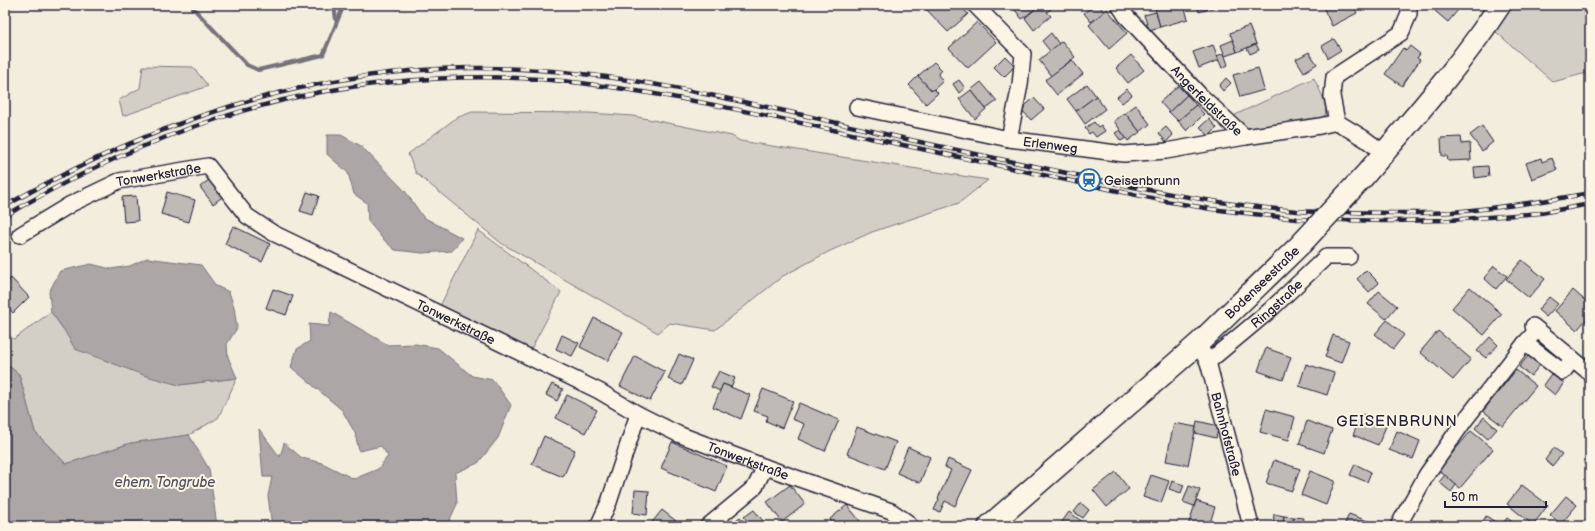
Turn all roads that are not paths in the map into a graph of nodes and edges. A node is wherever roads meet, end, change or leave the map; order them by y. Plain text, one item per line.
1 (975, 5) edge
2 (1119, 5) edge
3 (1409, 5) edge
4 (1500, 5) edge
5 (857, 107) dead end
6 (1337, 122) junction
7 (1245, 137) junction
8 (1009, 139) junction
9 (1384, 153) junction
10 (20, 235) dead end
11 (1349, 257) dead end
12 (1525, 343) junction
13 (1198, 344) junction
14 (1574, 359) junction
15 (1208, 362) junction
16 (1590, 373) edge
17 (638, 414) junction
18 (765, 467) junction
19 (598, 526) edge
20 (708, 526) edge
21 (910, 526) edge
22 (990, 526) edge
23 (1251, 526) edge
24 (1398, 526) edge

1 - 8 street
2 - 7 street, Angerfeldstraße
3 - 6 street
4 - 9 main road, Bodenseestraße
5 - 8 street, Erlenweg
6 - 7 street, Angerfeldstraße
6 - 9 street
7 - 8 street, Erlenweg
9 - 13 main road, Bodenseestraße, bridge
10 - 17 street, Tonwerkstraße
11 - 15 street, Ringstraße
12 - 14 street
12 - 14 street
12 - 24 street
13 - 15 street, Bahnhofstraße
13 - 22 main road, Bodenseestraße
14 - 16 street
15 - 23 street, Bahnhofstraße
17 - 18 street, Tonwerkstraße
17 - 19 street
18 - 20 street
18 - 21 street, Tonwerkstraße

